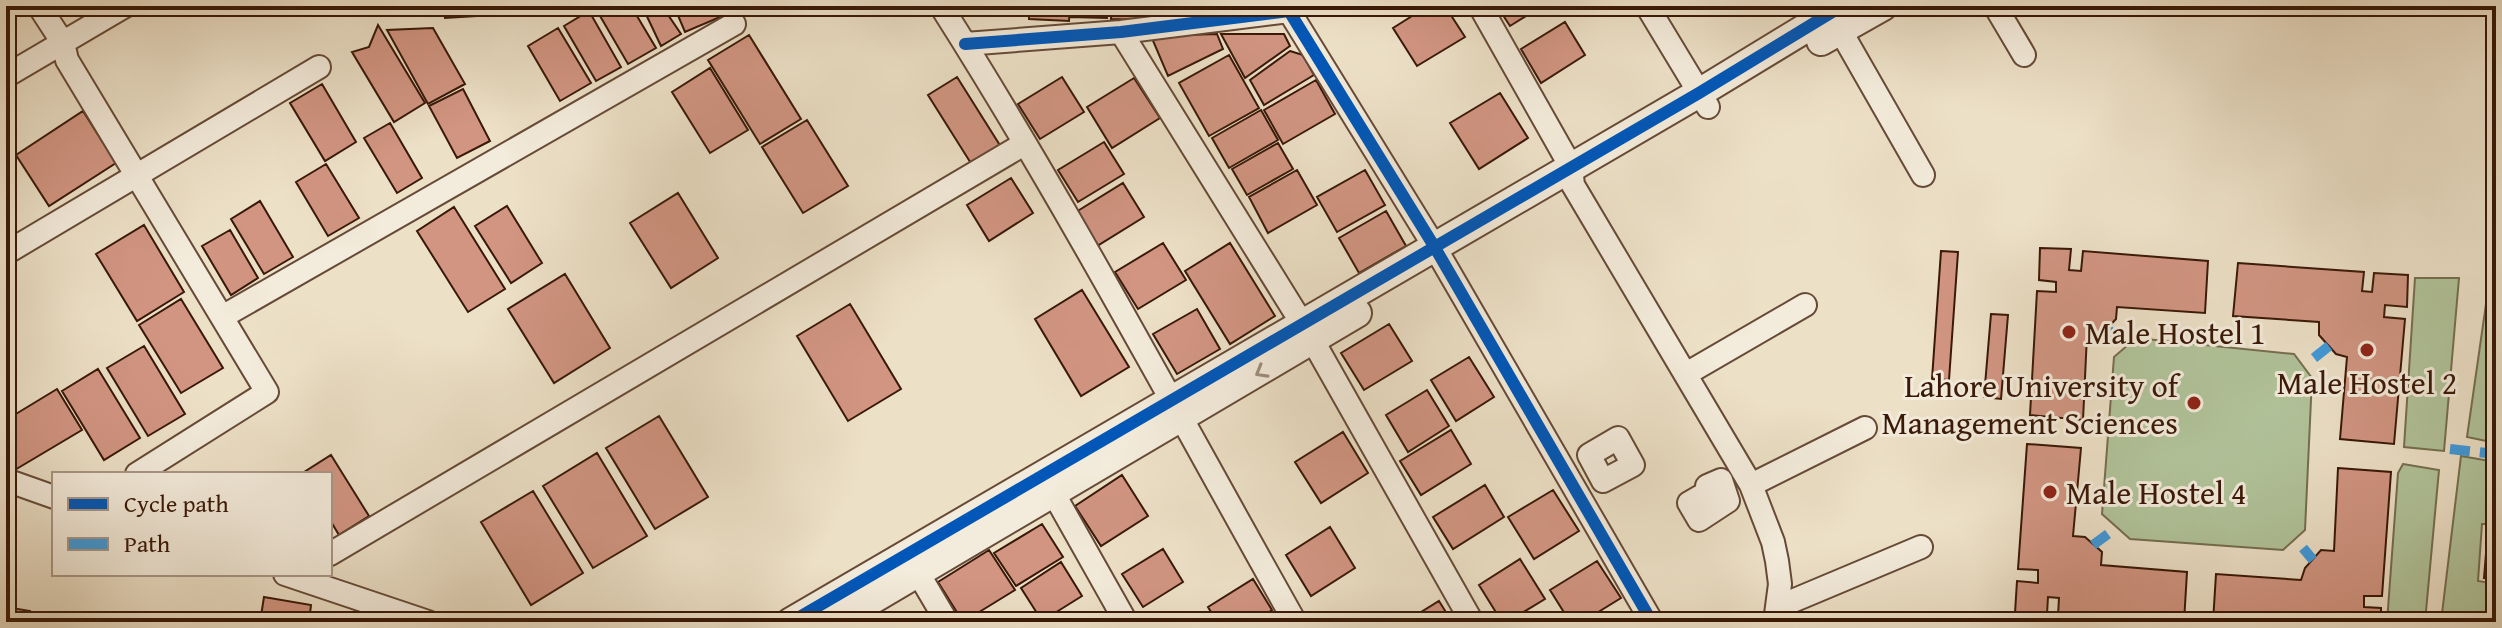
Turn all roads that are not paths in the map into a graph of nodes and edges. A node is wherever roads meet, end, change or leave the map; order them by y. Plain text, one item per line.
1 (39, 6) edge
2 (125, 6) edge
3 (941, 6) edge
4 (1480, 6) edge
5 (1647, 6) edge
6 (1883, 6) edge
7 (1995, 6) edge
8 (1838, 16) edge
9 (734, 24) dead end
10 (1121, 32) junction
11 (63, 43) junction
12 (965, 44) junction
13 (2024, 55) dead end
14 (319, 67) dead end
15 (6, 76) edge
16 (1704, 100) junction
17 (1024, 144) junction
18 (1923, 175) dead end
19 (137, 176) junction
20 (1572, 176) junction
21 (6, 253) edge
22 (1438, 253) junction
23 (1805, 305) dead end
24 (222, 317) junction
25 (1308, 333) junction
26 (1686, 374) junction
27 (1176, 409) junction
28 (1865, 428) dead end
29 (140, 472) edge
30 (6, 480) edge
31 (1048, 485) junction
32 (1751, 485) junction
33 (52, 496) edge
34 (1921, 547) dead end
35 (332, 553) edge
36 (913, 564) junction
37 (311, 578) edge
38 (1776, 614) edge
39 (428, 622) edge
40 (791, 622) edge
41 (834, 622) edge
42 (947, 622) edge
43 (1126, 622) edge
44 (1295, 622) edge
45 (1472, 622) edge
46 (1652, 622) edge

1 - 11 street
2 - 11 street
3 - 12 street
4 - 20 street
5 - 16 street
6 - 8 street
7 - 13 street
8 - 16 street
8 - 18 street
9 - 24 street
10 - 12 street
10 - 22 street
10 - 25 street
11 - 15 street
11 - 19 street
12 - 17 street
14 - 19 street
16 - 20 street
17 - 27 street
17 - 35 street
19 - 21 street
19 - 24 street
20 - 22 street
20 - 26 street
22 - 25 street
22 - 46 street
23 - 26 street
24 - 29 street
25 - 27 street
25 - 45 street
26 - 32 street
27 - 31 street
27 - 44 street
28 - 32 street
30 - 33 street
31 - 36 street
31 - 43 street
32 - 38 street
34 - 38 street
36 - 40 street
36 - 41 street
36 - 42 street
37 - 39 street

